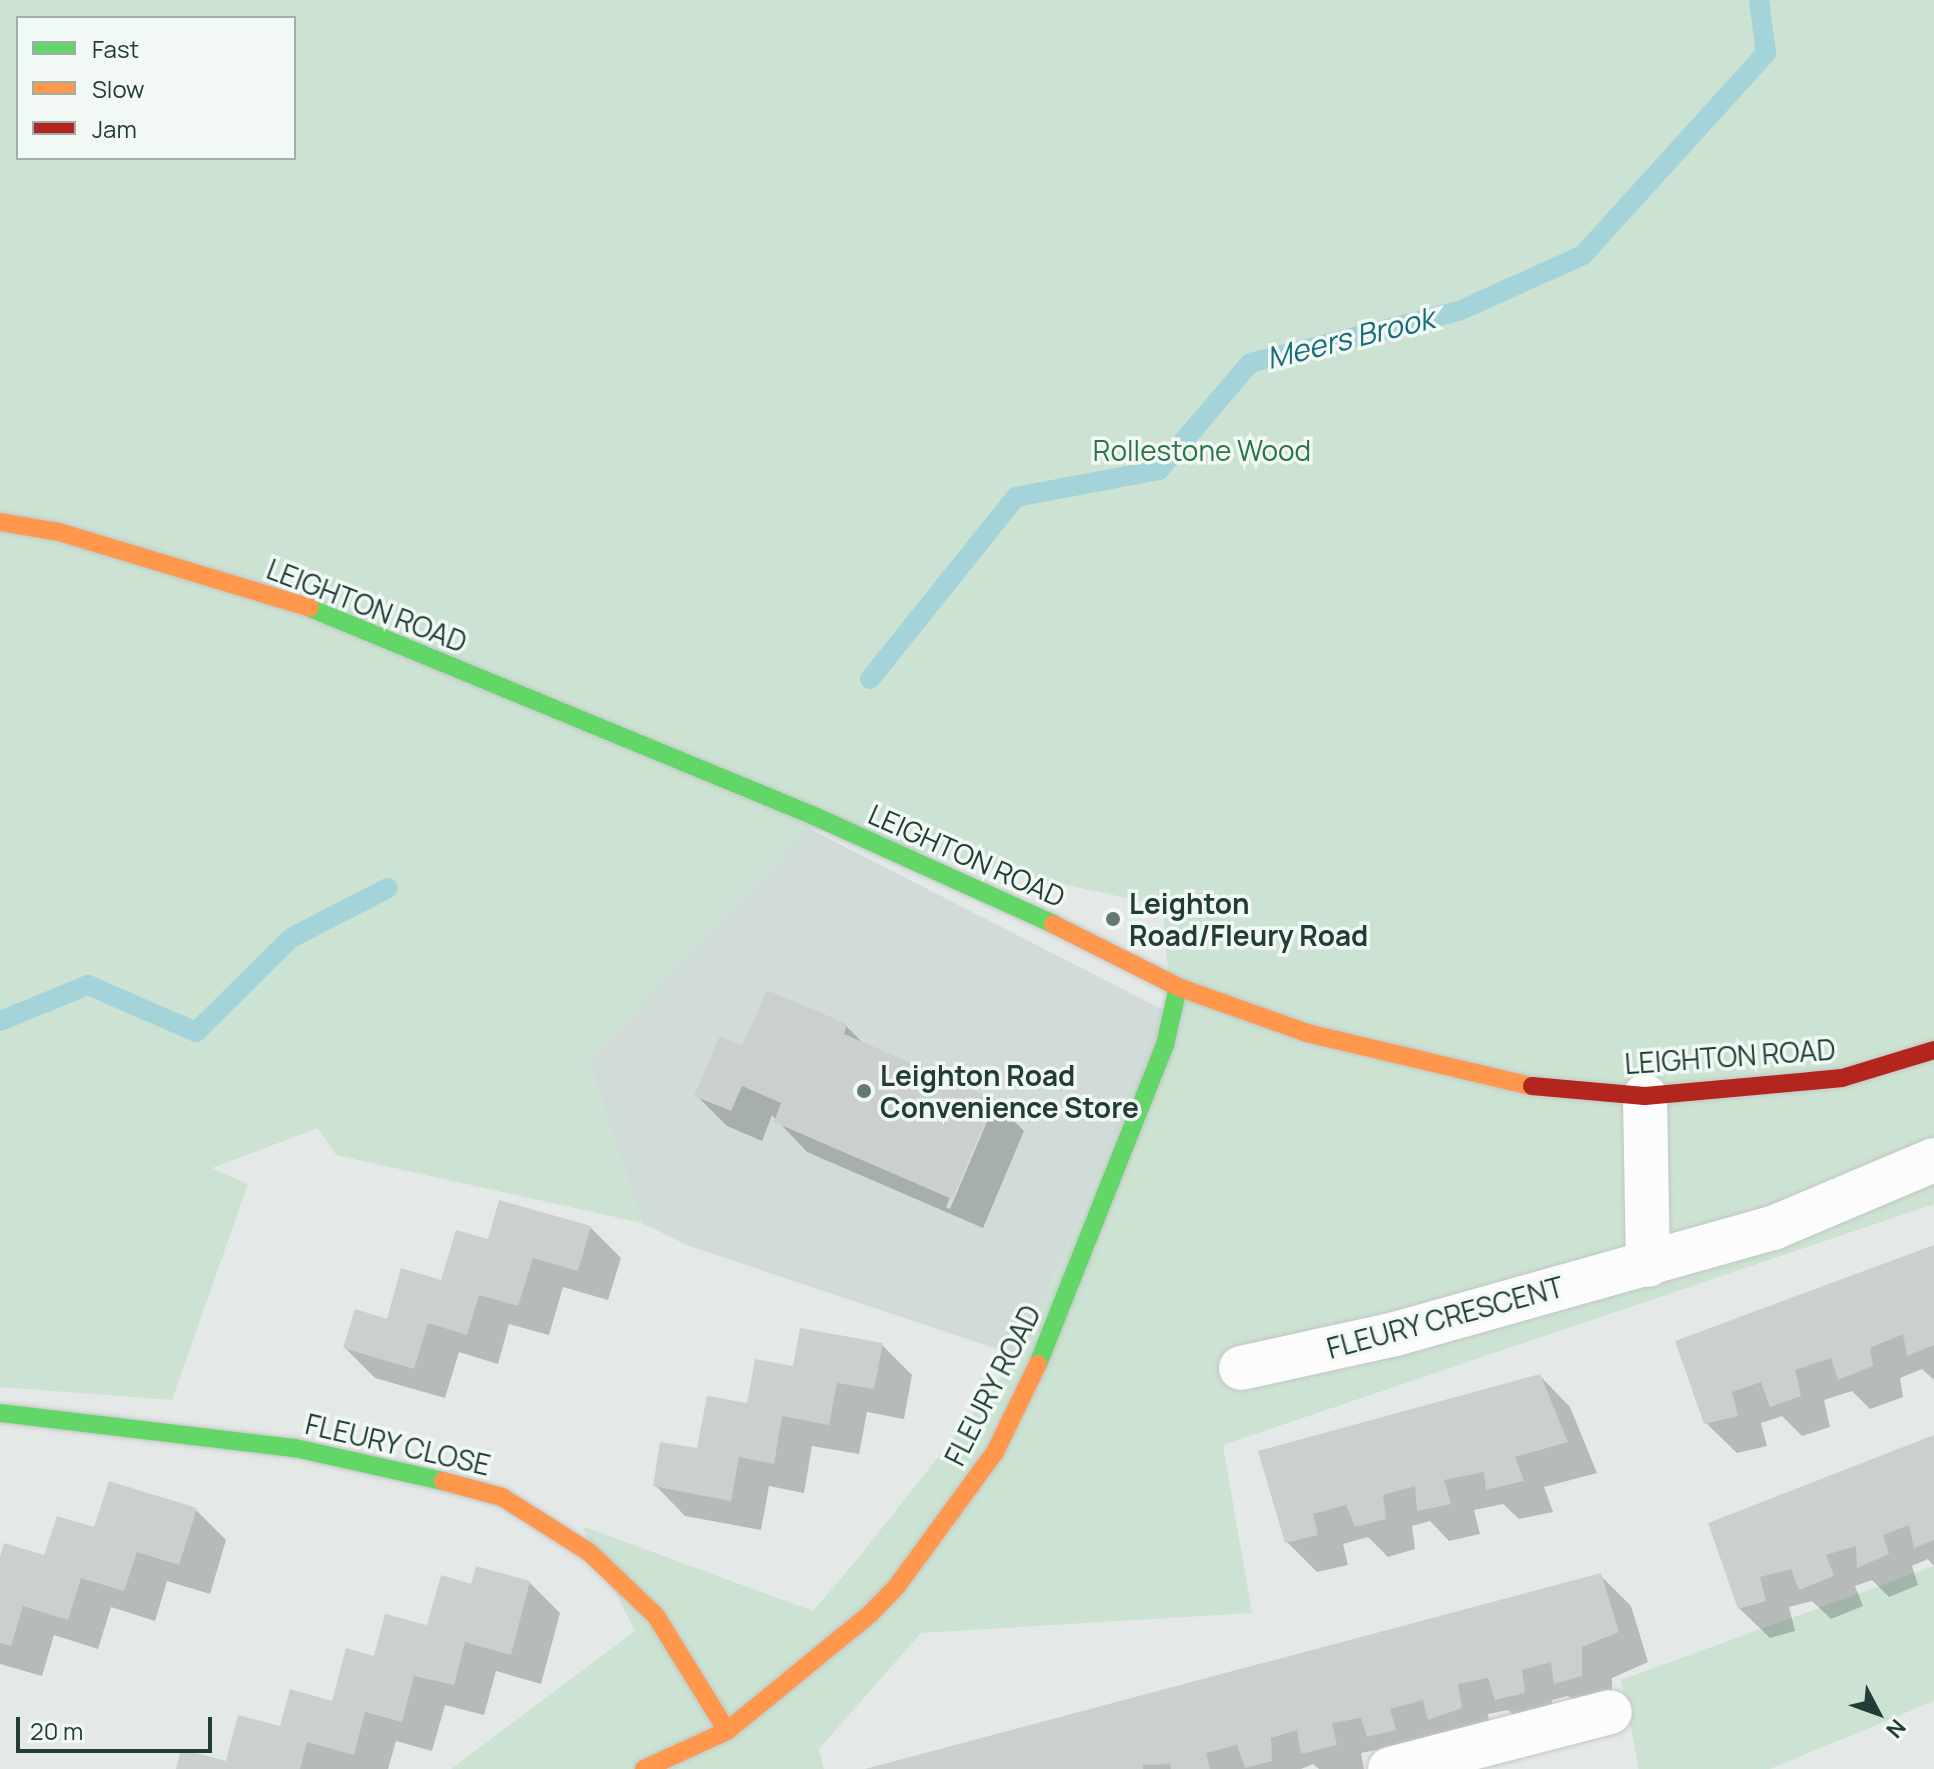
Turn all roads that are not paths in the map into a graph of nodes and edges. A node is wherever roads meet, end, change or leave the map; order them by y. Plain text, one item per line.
1 (0, 522) edge
2 (1178, 987) junction
3 (1934, 1050) edge
4 (1645, 1096) junction
5 (1934, 1160) edge
6 (1648, 1265) junction
7 (1241, 1368) dead end
8 (0, 1413) edge
9 (1610, 1712) dead end
10 (727, 1731) junction
11 (644, 1769) edge
12 (1390, 1769) edge

1 - 2 street, LEIGHTON ROAD
2 - 4 street, LEIGHTON ROAD
2 - 10 street, FLEURY ROAD
3 - 4 street, LEIGHTON ROAD
4 - 6 street
5 - 6 street, FLEURY CRESCENT
6 - 7 street, FLEURY CRESCENT
8 - 10 street, FLEURY CLOSE
9 - 12 street
10 - 11 street, FLEURY ROAD

